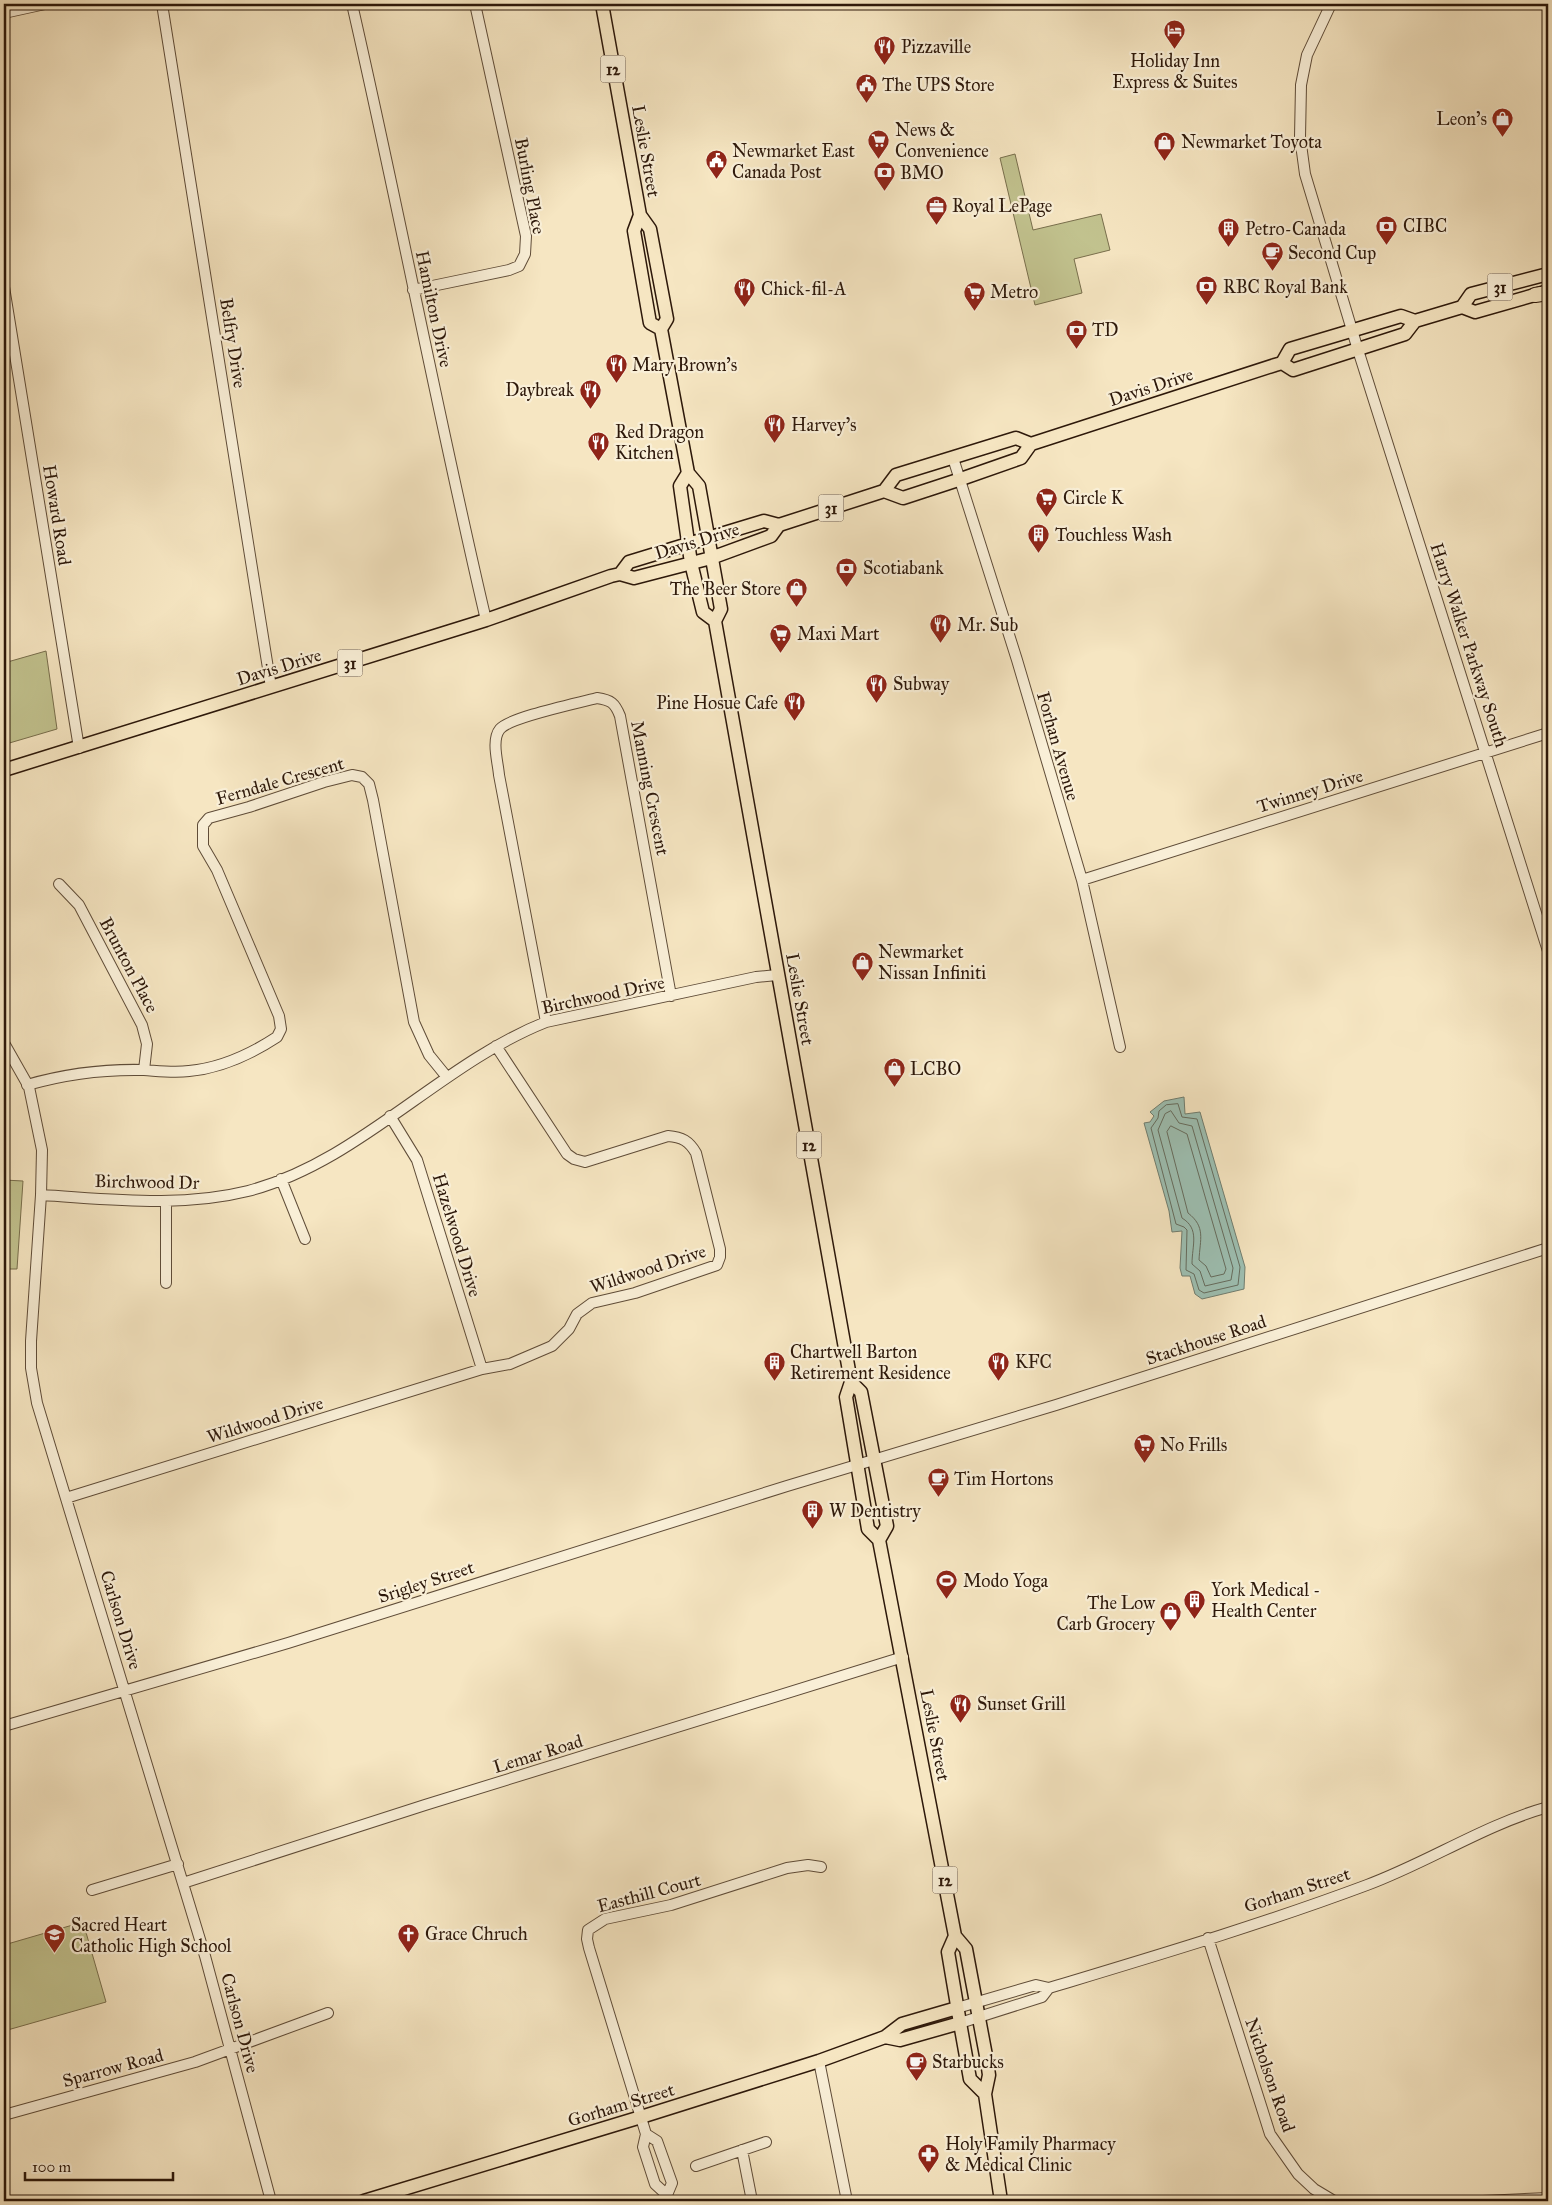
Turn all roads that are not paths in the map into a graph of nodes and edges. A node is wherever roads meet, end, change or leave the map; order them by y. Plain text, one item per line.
1 (45, 4) edge
2 (162, 4) edge
3 (352, 4) edge
4 (474, 4) edge
5 (602, 4) edge
6 (1331, 4) edge
7 (4, 13) edge
8 (640, 215) junction
9 (1548, 274) edge
10 (4, 287) edge
11 (413, 290) junction
12 (1544, 293) edge
13 (1462, 307) junction
14 (1415, 321) junction
15 (661, 329) junction
16 (1352, 330) junction
17 (1358, 350) junction
18 (1282, 363) junction
19 (1031, 444) junction
20 (953, 458) junction
21 (688, 473) junction
22 (961, 479) junction
23 (884, 491) junction
24 (779, 524) junction
25 (708, 538) junction
26 (688, 544) junction
27 (711, 558) junction
28 (691, 563) junction
29 (620, 574) junction
30 (486, 620) junction
31 (715, 621) junction
32 (271, 687) junction
33 (1548, 733) edge
34 (79, 748) junction
35 (1487, 753) junction
36 (4, 770) edge
37 (1082, 880) junction
38 (59, 884) dead end
39 (1548, 951) edge
40 (778, 975) junction
41 (671, 996) junction
42 (546, 1022) junction
43 (4, 1043) edge
44 (496, 1046) junction
45 (1120, 1048) dead end
46 (144, 1070) junction
47 (446, 1076) junction
48 (27, 1084) junction
49 (390, 1116) junction
50 (281, 1179) junction
51 (41, 1195) junction
52 (166, 1202) junction
53 (304, 1239) dead end
54 (1548, 1248) edge
55 (166, 1283) dead end
56 (482, 1369) junction
57 (851, 1382) junction
58 (873, 1461) junction
59 (857, 1465) junction
60 (66, 1498) junction
61 (879, 1540) junction
62 (903, 1657) junction
63 (125, 1690) junction
64 (4, 1726) edge
65 (1548, 1807) edge
66 (178, 1864) junction
67 (821, 1867) dead end
68 (183, 1883) junction
69 (92, 1890) dead end
70 (955, 1936) junction
71 (1208, 1938) junction
72 (1049, 1988) junction
73 (976, 2001) junction
74 (957, 2008) junction
75 (328, 2013) dead end
76 (980, 2018) junction
77 (960, 2024) junction
78 (885, 2037) junction
79 (230, 2049) junction
80 (819, 2060) junction
81 (985, 2094) junction
82 (4, 2115) edge
83 (641, 2117) junction
84 (646, 2134) junction
85 (766, 2142) dead end
86 (742, 2150) junction
87 (696, 2166) dead end
88 (668, 2198) edge
89 (1548, 2198) edge
90 (271, 2201) edge
91 (364, 2201) edge
92 (752, 2201) edge
93 (846, 2201) edge
94 (1001, 2201) edge
95 (1334, 2201) edge
96 (1483, 2201) edge

1 - 7 street
2 - 32 street, Belfry Drive
3 - 11 street, Hamilton Drive
4 - 11 street, Burling Place
5 - 8 main road, Leslie Street / 12
6 - 16 street, Harry Walker Parkway South
8 - 15 main road, Leslie Street / 12
8 - 15 main road, Leslie Street / 12
9 - 13 main road, Davis Drive / 31
10 - 34 street, Howard Road
11 - 30 street, Hamilton Drive
12 - 13 main road, Davis Drive / 31
13 - 14 main road, Davis Drive / 31
14 - 16 main road, Davis Drive / 31
14 - 17 main road, Davis Drive / 31
15 - 21 main road, Leslie Street / 12
16 - 17 street, Harry Walker Parkway South
16 - 18 main road, Davis Drive / 31
17 - 18 main road, Davis Drive / 31
17 - 35 street, Harry Walker Parkway South
18 - 19 main road, Davis Drive / 31
19 - 20 main road, Davis Drive / 31
19 - 22 main road, Davis Drive / 31
20 - 22 street, Forhan Avenue
20 - 23 main road, Davis Drive / 31
21 - 25 main road, Leslie Street / 12
21 - 26 main road, Leslie Street / 12
22 - 23 main road, Davis Drive / 31
22 - 37 street, Forhan Avenue
23 - 24 main road, Davis Drive / 31
24 - 25 main road, Davis Drive / 31
24 - 27 main road, Davis Drive / 31
25 - 26 main road, Davis Drive / 31
25 - 27 main road, Leslie Street / 12
26 - 28 main road, Leslie Street / 12
26 - 29 main road, Davis Drive / 31
27 - 28 main road, Davis Drive / 31
27 - 31 main road, Leslie Street / 12
28 - 29 main road, Davis Drive / 31
28 - 31 main road, Leslie Street / 12
29 - 30 main road, Davis Drive / 31
30 - 32 main road, Davis Drive / 31
31 - 40 main road, Leslie Street / 12
32 - 34 main road, Davis Drive / 31
33 - 35 street, Twinney Drive
34 - 36 main road, Davis Drive / 31
35 - 37 street, Twinney Drive
35 - 39 street, Harry Walker Parkway South
37 - 45 street, Forhan Avenue
38 - 46 street, Brunton Place
40 - 41 street, Birchwood Drive
40 - 57 main road, Leslie Street / 12
41 - 42 street, Birchwood Drive
41 - 42 street, Manning Crescent
42 - 44 street, Birchwood Drive
43 - 48 street, Carlson Drive
44 - 47 street, Birchwood Drive
44 - 56 street, Wildwood Drive
46 - 47 street, Ferndale Crescent
46 - 48 street, Ferndale Crescent
47 - 49 street
48 - 51 street, Carlson Drive
49 - 50 street
49 - 56 street, Hazelwood Drive
50 - 52 street, Birchwood Dr
50 - 53 street
51 - 52 street, Birchwood Dr
51 - 60 street, Carlson Drive
52 - 55 street
54 - 58 street, Stackhouse Road
56 - 60 street, Wildwood Drive
57 - 58 main road, Leslie Street / 12
57 - 59 main road, Leslie Street / 12
58 - 59 street, Stackhouse Road
58 - 61 main road, Leslie Street / 12
59 - 61 main road, Leslie Street / 12
59 - 63 street, Srigley Street
60 - 63 street, Carlson Drive
61 - 62 main road, Leslie Street / 12
62 - 68 street, Lemar Road
62 - 70 main road, Leslie Street / 12
63 - 64 street, Srigley Street
63 - 66 street, Carlson Drive
65 - 71 street, Gorham Street
66 - 68 street, Carlson Drive
66 - 69 street
67 - 83 street, Easthill Court
68 - 79 street, Carlson Drive
70 - 73 main road, Leslie Street / 12
70 - 74 main road, Leslie Street / 12
71 - 72 street, Gorham Street
71 - 95 street, Nicholson Road
72 - 73 street, Gorham Street
72 - 76 street, Gorham Street
73 - 74 street, Gorham Street
73 - 76 main road, Leslie Street / 12
74 - 77 main road, Leslie Street / 12
74 - 78 main road, Gorham Street
75 - 79 street, Sparrow Road
76 - 77 street, Gorham Street
76 - 81 main road, Leslie Street / 12
77 - 78 main road, Gorham Street
77 - 81 main road, Leslie Street / 12
78 - 80 main road, Gorham Street
79 - 82 street, Sparrow Road
79 - 90 street, Carlson Drive
80 - 83 main road, Gorham Street
80 - 93 street
81 - 94 main road, Leslie Street / 12
83 - 84 street
83 - 91 main road, Gorham Street
84 - 88 street
84 - 88 street
85 - 86 street
86 - 87 street
86 - 92 street
89 - 96 street

